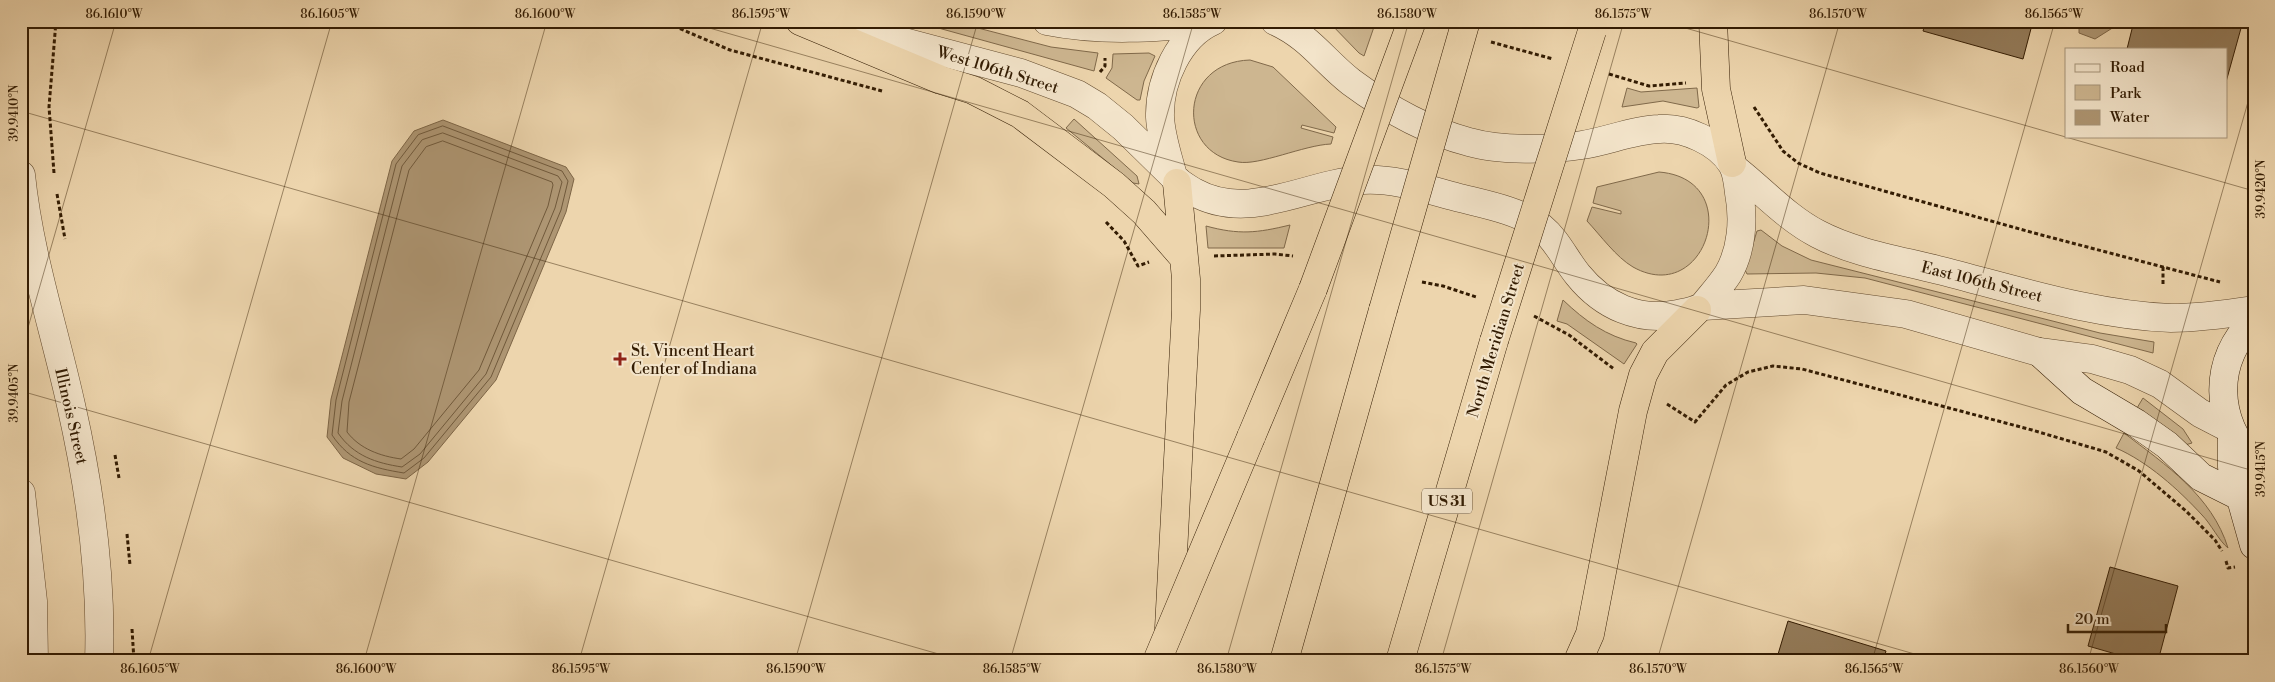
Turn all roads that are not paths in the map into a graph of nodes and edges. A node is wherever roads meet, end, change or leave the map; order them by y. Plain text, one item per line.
1 (800, 21) edge
2 (825, 21) edge
3 (1047, 21) edge
4 (1275, 21) edge
5 (1412, 21) edge
6 (1466, 21) edge
7 (1713, 21) edge
8 (1212, 22) edge
9 (1593, 26) edge
10 (1733, 166) junction
11 (21, 175) edge
12 (1175, 180) junction
13 (1184, 258) junction
14 (1700, 308) junction
15 (2254, 310) edge
16 (2254, 320) edge
17 (2039, 352) junction
18 (2231, 431) junction
19 (2254, 462) edge
20 (21, 493) edge
21 (2240, 497) junction
22 (2254, 545) edge
23 (34, 661) edge
24 (100, 661) edge
25 (1157, 661) edge
26 (1166, 661) edge
27 (1284, 661) edge
28 (1400, 661) edge
29 (1578, 661) edge

1 - 13 highway
2 - 12 street, West 106th Street
3 - 8 street
4 - 10 street, East 106th Street
5 - 25 highway, bridge
6 - 27 highway, bridge
7 - 10 highway
8 - 12 street
9 - 28 highway, North Meridian Street / US 31, bridge
10 - 14 street
10 - 15 street, East 106th Street
11 - 24 street, Illinois Street
12 - 13 highway
12 - 14 street, West 106th Street
13 - 26 highway
14 - 17 street
14 - 29 highway
16 - 18 street
17 - 18 street
17 - 21 street
18 - 19 street
18 - 21 street
20 - 23 street
21 - 22 street

